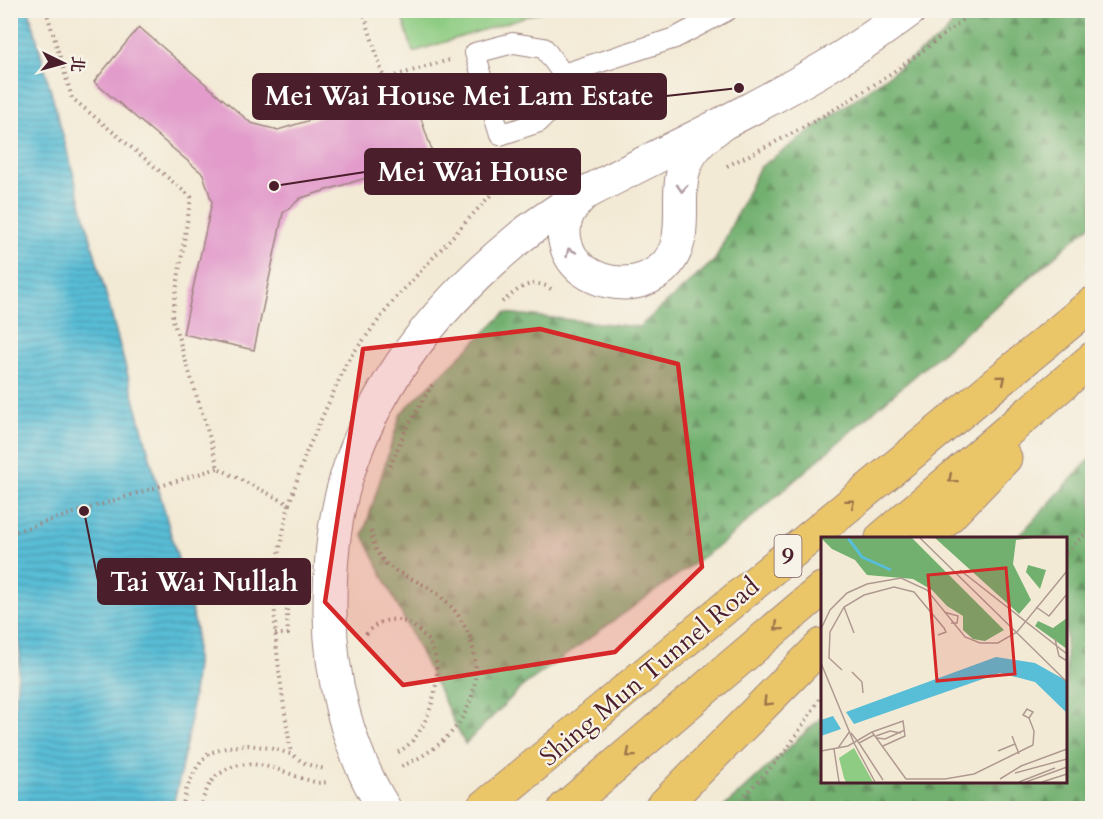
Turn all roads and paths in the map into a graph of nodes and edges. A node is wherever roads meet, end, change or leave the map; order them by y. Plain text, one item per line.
1 (46, 10) edge
2 (363, 10) edge
3 (728, 10) edge
4 (910, 10) edge
5 (974, 10) edge
6 (475, 52) junction
7 (563, 74) junction
8 (384, 80) junction
9 (369, 101) dead end
10 (722, 124) junction
11 (725, 167) dead end
12 (582, 195) junction
13 (555, 293) dead end
14 (500, 304) dead end
15 (1092, 304) edge
16 (1092, 359) edge
17 (1092, 365) edge
18 (434, 382) dead end
19 (390, 466) dead end
20 (218, 468) junction
21 (1092, 527) edge
22 (371, 529) dead end
23 (10, 533) edge
24 (883, 537) edge
25 (929, 537) edge
26 (1067, 551) edge
27 (821, 591) edge
28 (303, 593) dead end
29 (275, 634) junction
30 (362, 641) dead end
31 (821, 646) edge
32 (821, 697) edge
33 (291, 754) junction
34 (395, 754) dead end
35 (400, 766) dead end
36 (325, 770) dead end
37 (329, 782) dead end
38 (182, 808) edge
39 (199, 808) edge
40 (384, 808) edge
41 (483, 808) edge
42 (565, 808) edge
43 (661, 808) edge
44 (733, 808) edge

1 - 20 path
2 - 8 path
3 - 7 lane
4 - 10 street
5 - 11 path
6 - 7 lane
6 - 7 lane
6 - 8 path
8 - 9 path
10 - 12 street
10 -> 12 street
12 - 40 street
13 - 14 path
41 -> 15 highway, Shing Mun Tunnel Road / 9
16 -> 24 highway
17 - 25 highway
18 - 19 path
20 - 23 path
20 - 29 path
21 - 26 path
22 - 35 path
27 -> 42 highway, Shing Mun Tunnel Road / 9
28 - 29 path
29 - 33 path
30 - 34 path
31 -> 43 highway
32 - 44 path
33 - 36 path
33 - 38 path
37 - 39 path

